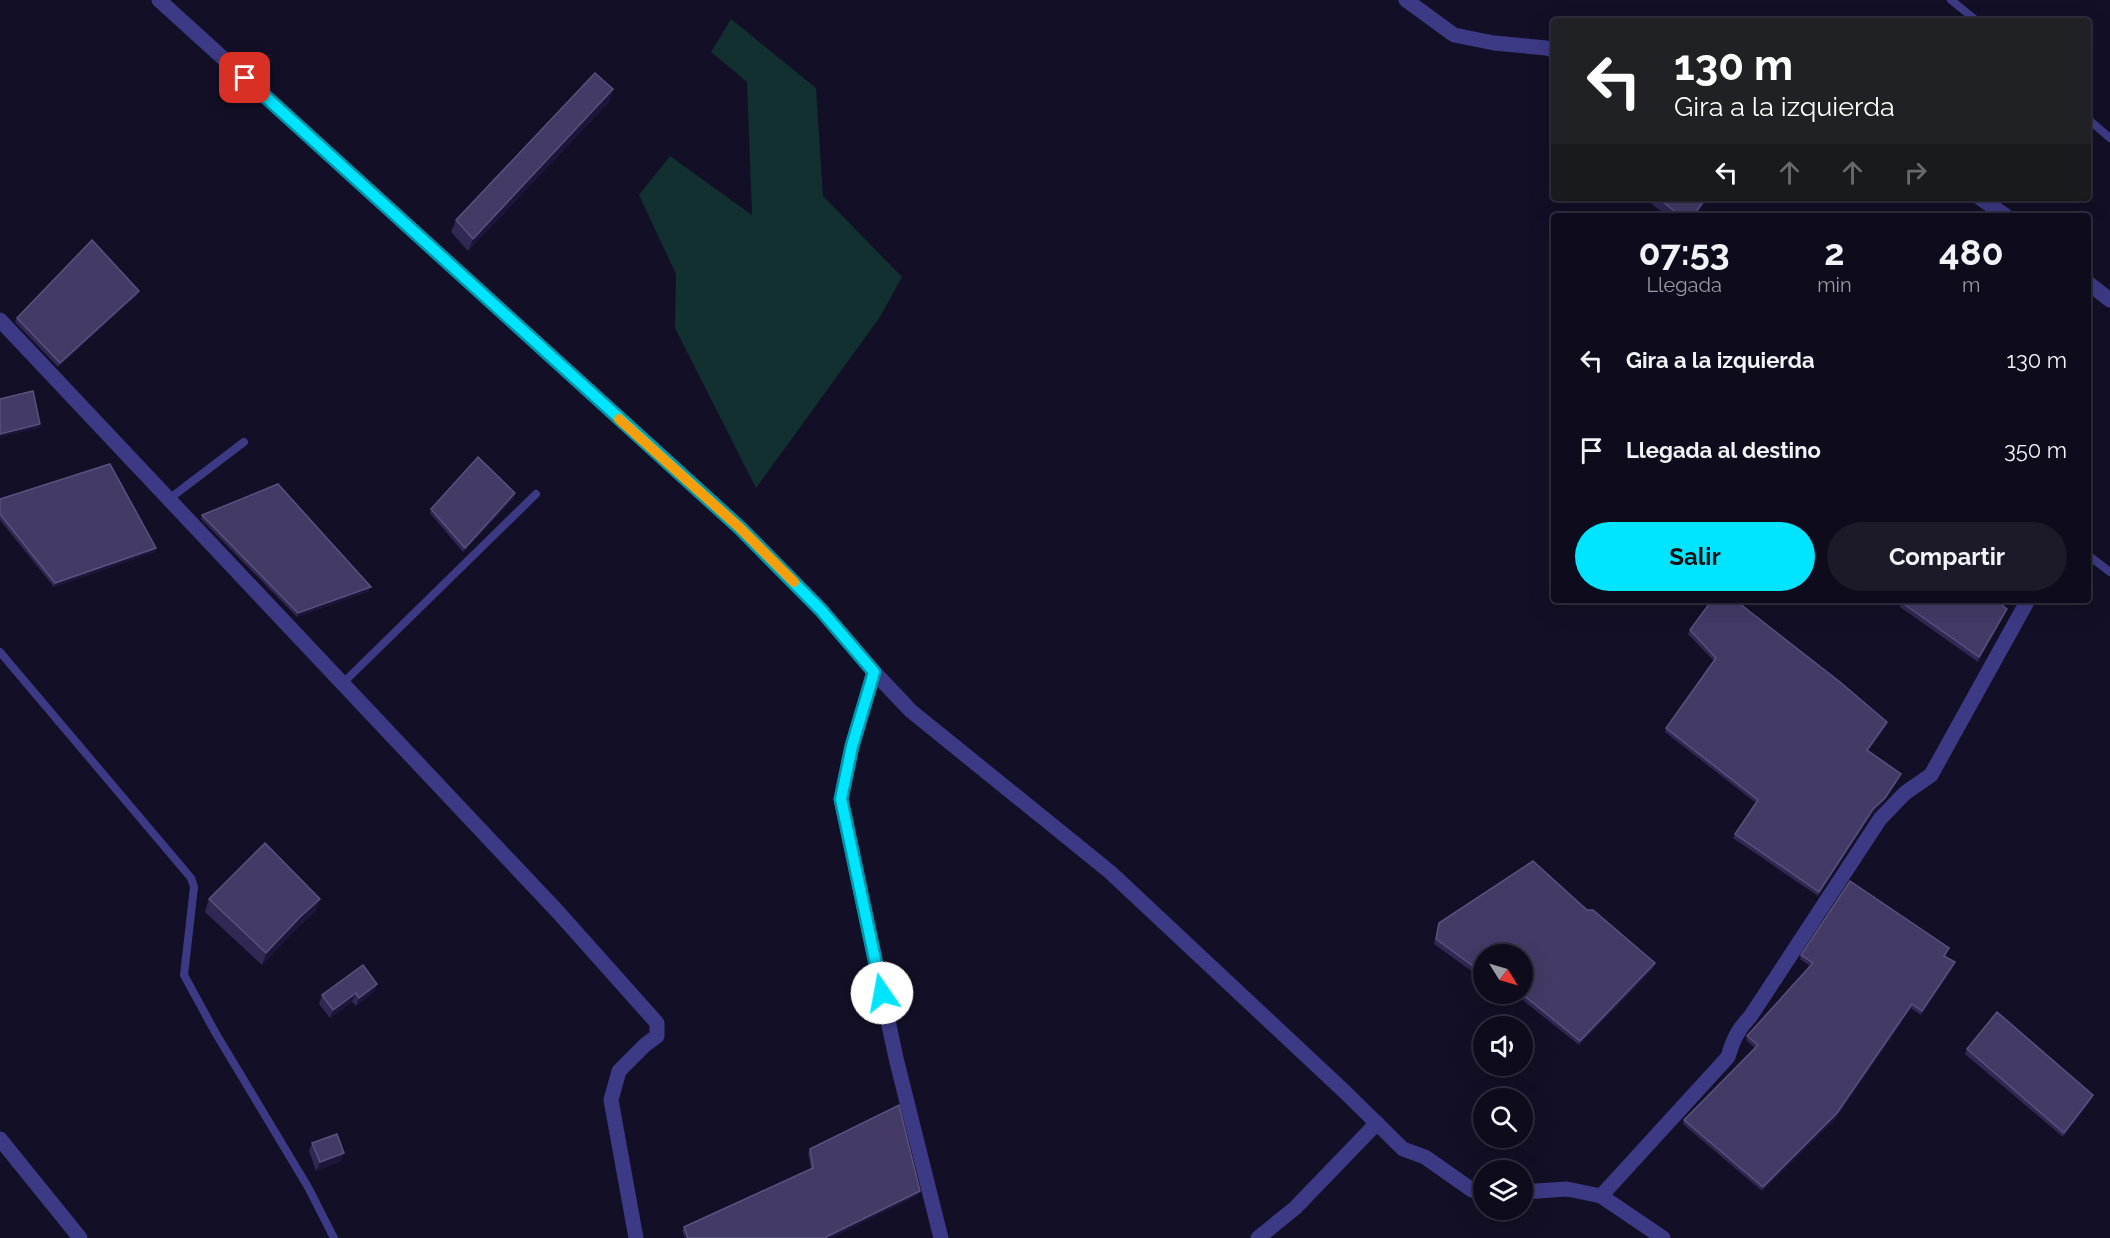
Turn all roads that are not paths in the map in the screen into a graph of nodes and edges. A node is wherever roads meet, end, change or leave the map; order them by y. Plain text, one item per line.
1 (159, 0) edge
2 (1406, 0) edge
3 (1951, 0) edge
4 (1973, 18) edge
5 (1551, 50) edge
6 (2091, 122) edge
7 (2110, 138) edge
8 (1984, 201) edge
9 (2002, 213) edge
10 (2091, 285) edge
11 (2110, 300) edge
12 (0, 320) edge
13 (244, 442) dead end
14 (536, 494) dead end
15 (170, 499) junction
16 (2091, 557) edge
17 (2110, 572) edge
18 (2026, 603) edge
19 (0, 652) edge
20 (874, 672) junction
21 (343, 683) junction
22 (1377, 1123) junction
23 (0, 1139) edge
24 (1473, 1190) edge
25 (1533, 1191) edge
26 (1601, 1196) junction
27 (80, 1238) edge
28 (334, 1238) edge
29 (636, 1238) edge
30 (941, 1238) edge
31 (1258, 1238) edge
32 (1663, 1238) edge

1 - 20 street
2 - 5 street
3 - 4 lane
6 - 7 lane
8 - 9 street
10 - 11 street
12 - 15 street
13 - 15 lane
14 - 21 lane
15 - 21 street
16 - 17 lane
18 - 26 street
19 - 28 lane
20 - 22 street
20 - 30 street
21 - 29 street
22 - 24 street
22 - 31 street
23 - 27 street
25 - 26 street
26 - 32 street

